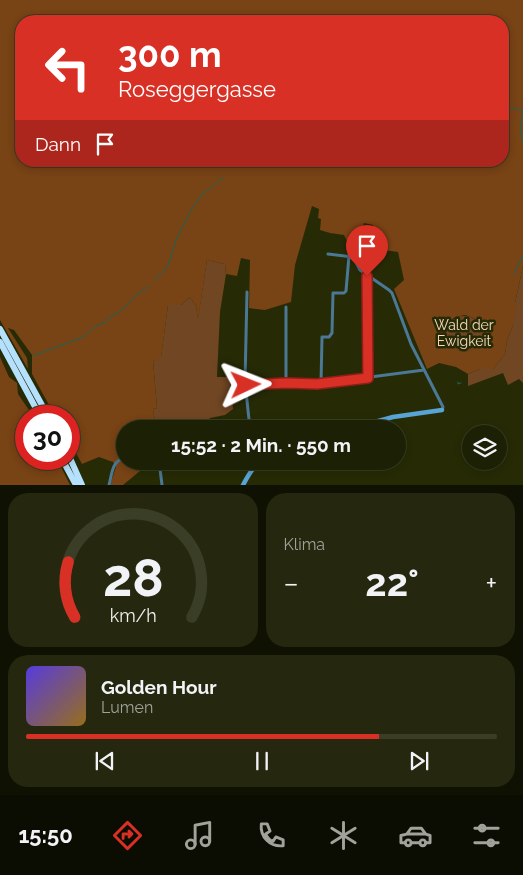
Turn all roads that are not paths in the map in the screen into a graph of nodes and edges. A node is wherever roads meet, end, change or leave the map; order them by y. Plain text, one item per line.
1 (328, 254) dead end
2 (348, 256) junction
3 (367, 276) junction
4 (247, 292) dead end
5 (286, 307) dead end
6 (0, 329) edge
7 (0, 342) edge
8 (424, 370) junction
9 (368, 378) junction
10 (286, 383) junction
11 (321, 383) junction
12 (246, 385) junction
13 (34, 405) edge
14 (42, 405) edge
15 (442, 410) joint
16 (249, 420) edge
17 (382, 420) edge
18 (116, 463) edge
19 (68, 470) edge
20 (75, 470) edge
21 (160, 470) edge
22 (253, 470) edge
23 (76, 485) edge
24 (82, 485) edge
25 (109, 485) edge
26 (162, 485) edge
27 (243, 485) edge

1 - 2 street
2 - 3 street
2 - 11 street
3 - 8 street
3 - 9 street
4 - 12 street
5 - 10 street
6 - 14 highway
7 - 13 highway
8 - 9 street
8 - 15 street
9 - 11 street
10 - 11 street
10 - 12 street
12 - 16 street
15 - 17 street
18 - 25 street
19 - 23 highway
20 - 24 highway
21 - 26 street
22 - 27 street

